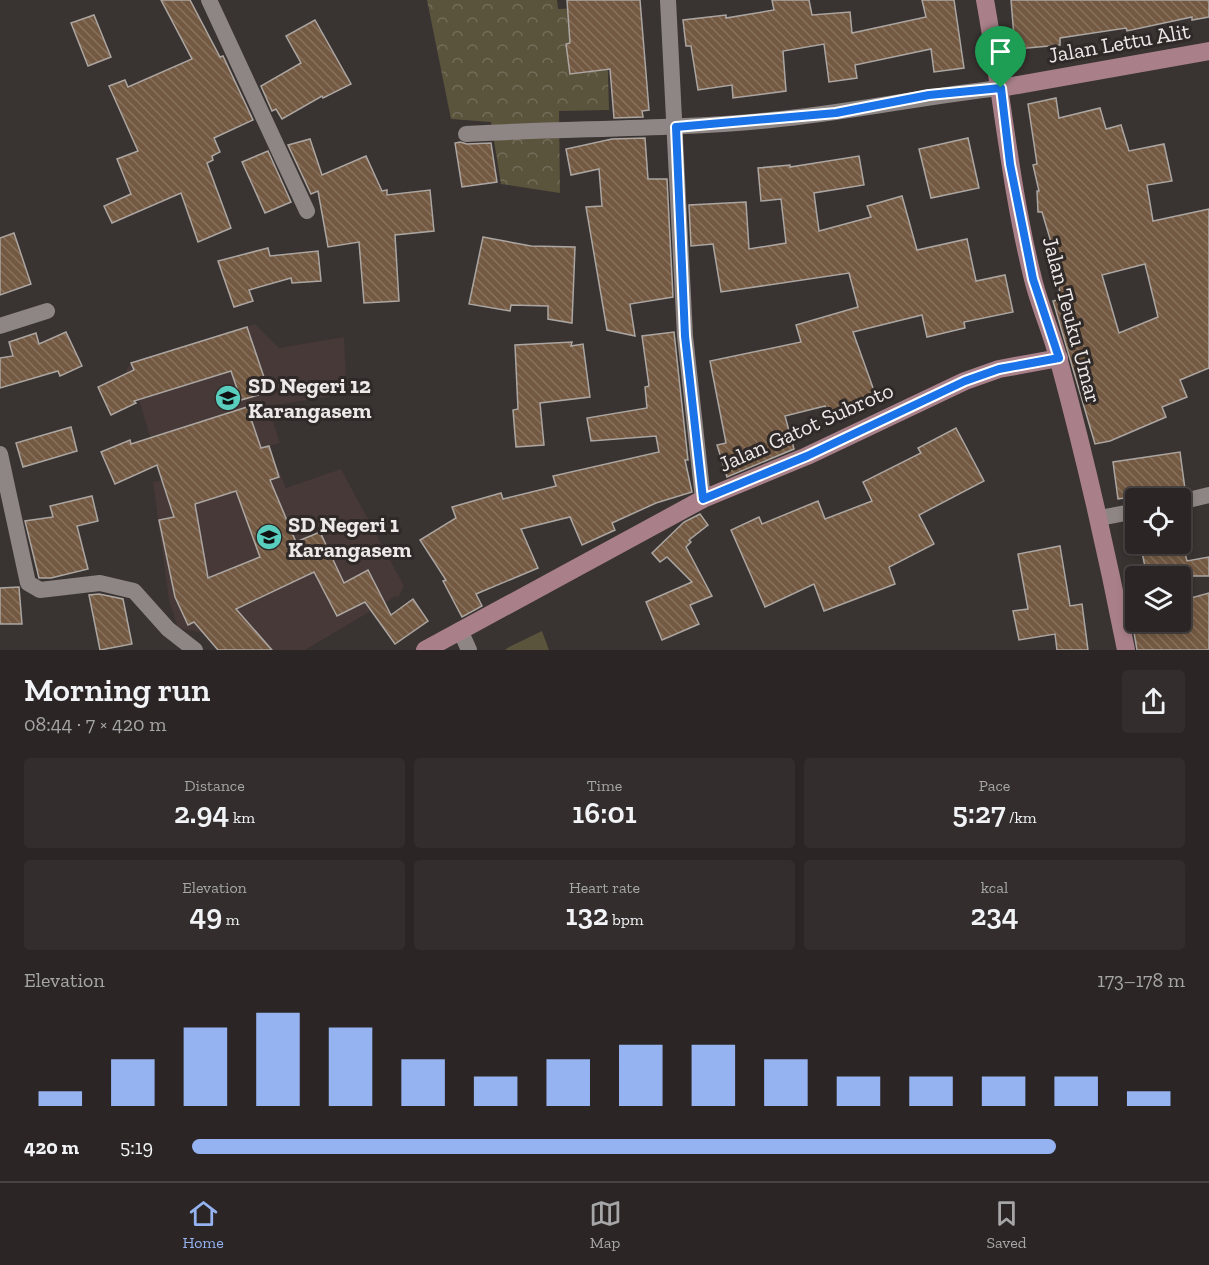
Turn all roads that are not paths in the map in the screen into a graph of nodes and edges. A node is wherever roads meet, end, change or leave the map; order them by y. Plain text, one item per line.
1 (209, 0) edge
2 (668, 0) edge
3 (985, 0) edge
4 (1209, 51) edge
5 (1001, 88) junction
6 (676, 127) junction
7 (466, 134) dead end
8 (307, 211) dead end
9 (47, 311) dead end
10 (0, 326) edge
11 (1059, 358) junction
12 (0, 454) edge
13 (1209, 495) edge
14 (703, 499) junction
15 (1191, 499) edge
16 (1125, 513) edge
17 (1100, 518) junction
18 (460, 630) junction
19 (195, 650) edge
20 (425, 650) edge
21 (469, 650) edge
22 (1126, 650) edge

1 - 8 street
2 - 6 street
3 - 5 street, Jalan Teuku Umar
4 - 5 street, Jalan Lettu Alit
5 - 6 street
5 - 11 street, Jalan Teuku Umar
6 - 7 street
6 - 14 street
9 - 10 street
11 - 14 street, Jalan Gatot Subroto
11 - 17 street, Jalan Teuku Umar
12 - 19 street
13 - 15 street
14 - 18 street, Jalan Gatot Subroto
16 - 17 street
17 - 22 street, Jalan Teuku Umar
18 - 20 street, Jalan Gatot Subroto
18 - 21 street

